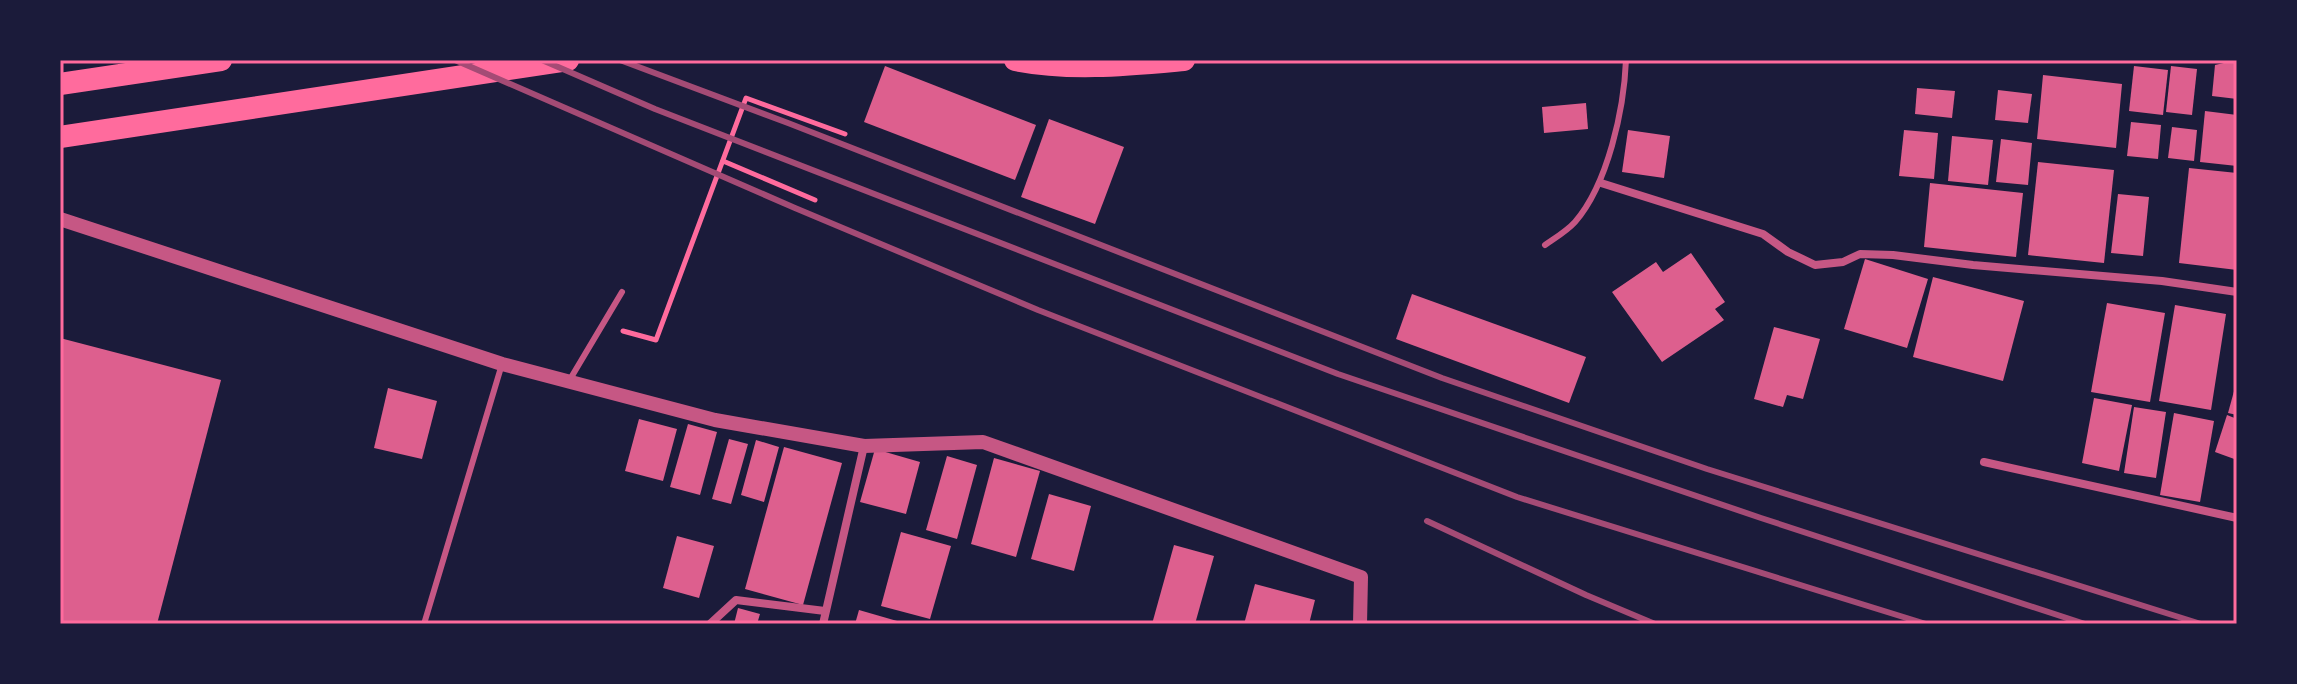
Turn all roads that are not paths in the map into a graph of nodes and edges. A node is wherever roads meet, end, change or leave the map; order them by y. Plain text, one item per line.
1 (221, 60) edge
2 (568, 60) edge
3 (1015, 60) edge
4 (1184, 60) edge
5 (1626, 60) edge
6 (60, 84) edge
7 (60, 137) edge
8 (1601, 183) junction
9 (60, 219) edge
10 (1545, 245) dead end
11 (622, 292) dead end
12 (2237, 292) edge
13 (502, 364) junction
14 (569, 381) junction
15 (864, 446) junction
16 (1984, 462) dead end
17 (2237, 518) edge
18 (825, 611) junction
19 (424, 624) edge
20 (710, 624) edge
21 (823, 624) edge
22 (1360, 624) edge

1 - 6 highway
2 - 7 highway
3 - 4 highway
5 - 8 lane
8 - 10 lane
8 - 12 street
9 - 13 street
11 - 14 lane
13 - 14 street
13 - 19 lane
14 - 15 street
15 - 18 street
15 - 22 street
16 - 17 street
18 - 20 street
18 - 21 street

